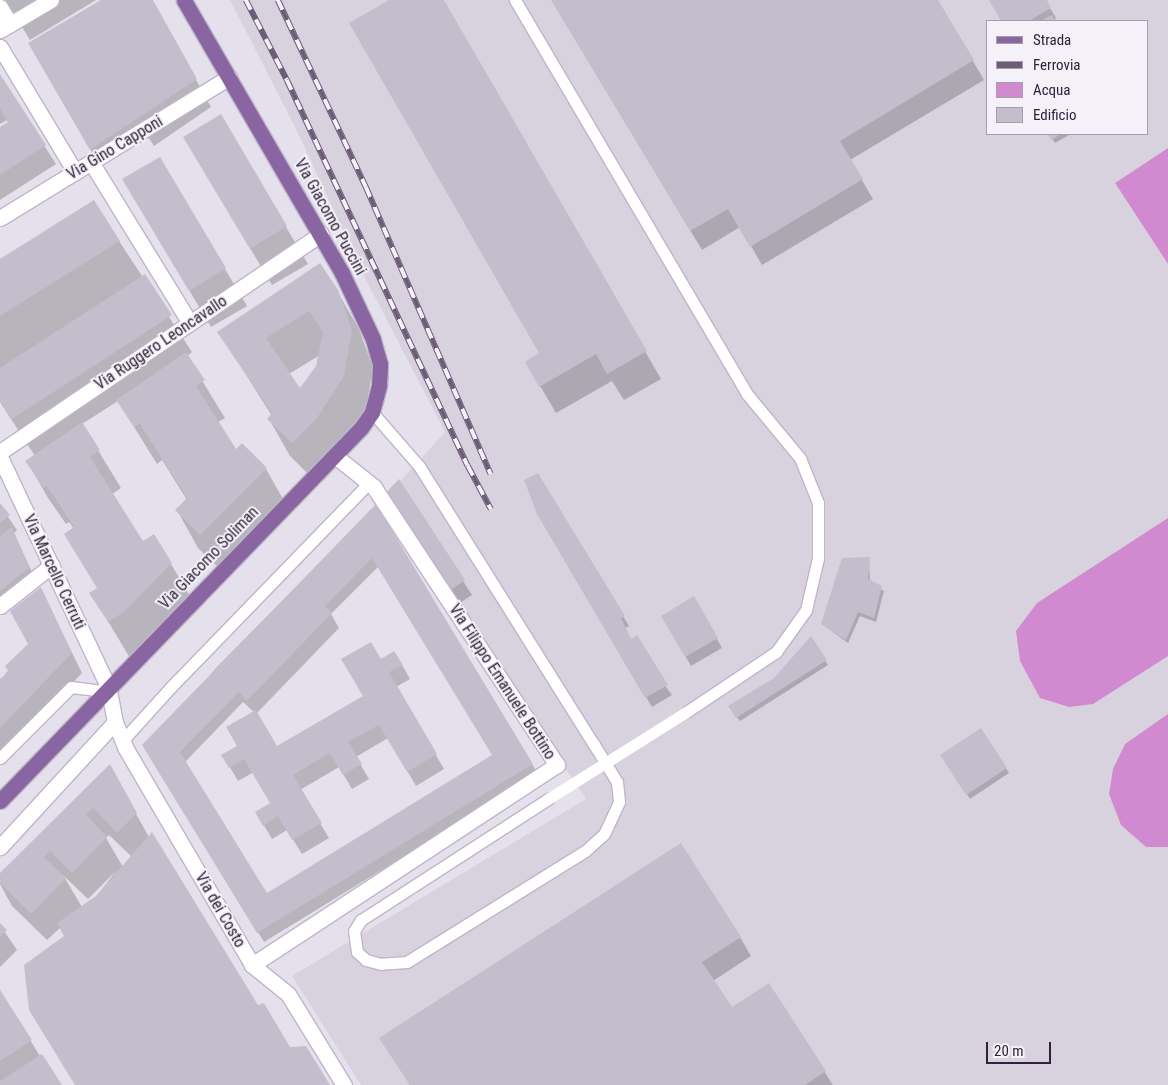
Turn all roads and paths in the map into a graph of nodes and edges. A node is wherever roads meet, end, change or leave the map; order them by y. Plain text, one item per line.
1 (51, 0) edge
2 (184, 0) edge
3 (514, 0) edge
4 (0, 8) edge
5 (5, 27) edge
6 (0, 47) edge
7 (230, 77) junction
8 (91, 162) junction
9 (75, 172) junction
10 (0, 218) edge
11 (321, 234) junction
12 (190, 323) junction
13 (372, 412) junction
14 (0, 452) edge
15 (335, 456) junction
16 (0, 457) edge
17 (369, 483) junction
18 (52, 565) junction
19 (0, 606) edge
20 (106, 689) junction
21 (115, 722) junction
22 (122, 742) junction
23 (0, 758) edge
24 (0, 801) edge
25 (0, 847) edge
26 (252, 965) junction
27 (344, 1085) edge

1 - 5 street
2 - 7 main road, Via Giacomo Puccini
3 - 13 lane, bridge
4 - 5 street
6 - 9 street
7 - 8 street, Via Gino Capponi
7 - 11 main road, Via Giacomo Puccini
8 - 9 street, Via Gino Capponi
8 - 12 street
9 - 10 street, Via Gino Capponi
11 - 12 street, Via Ruggero Leoncavallo
11 - 13 main road, Via Giacomo Puccini
12 - 14 street, Via Ruggero Leoncavallo
13 - 15 main road, Via Giacomo Puccini
15 - 17 street, Via Filippo Emanuele Bottino
15 - 20 main road, Via Giacomo Soliman
16 - 18 street, Via Marcello Cerruti
17 - 22 lane
17 - 26 street, Via Filippo Emanuele Bottino
18 - 19 street
18 - 20 street, Via Marcello Cerruti
20 - 21 street
20 - 23 lane
20 - 24 main road, Via Giacomo Soliman
21 - 22 street, Via dei Costo
21 - 25 street
22 - 26 street, Via dei Costo
26 - 27 street, Via dei Costo

